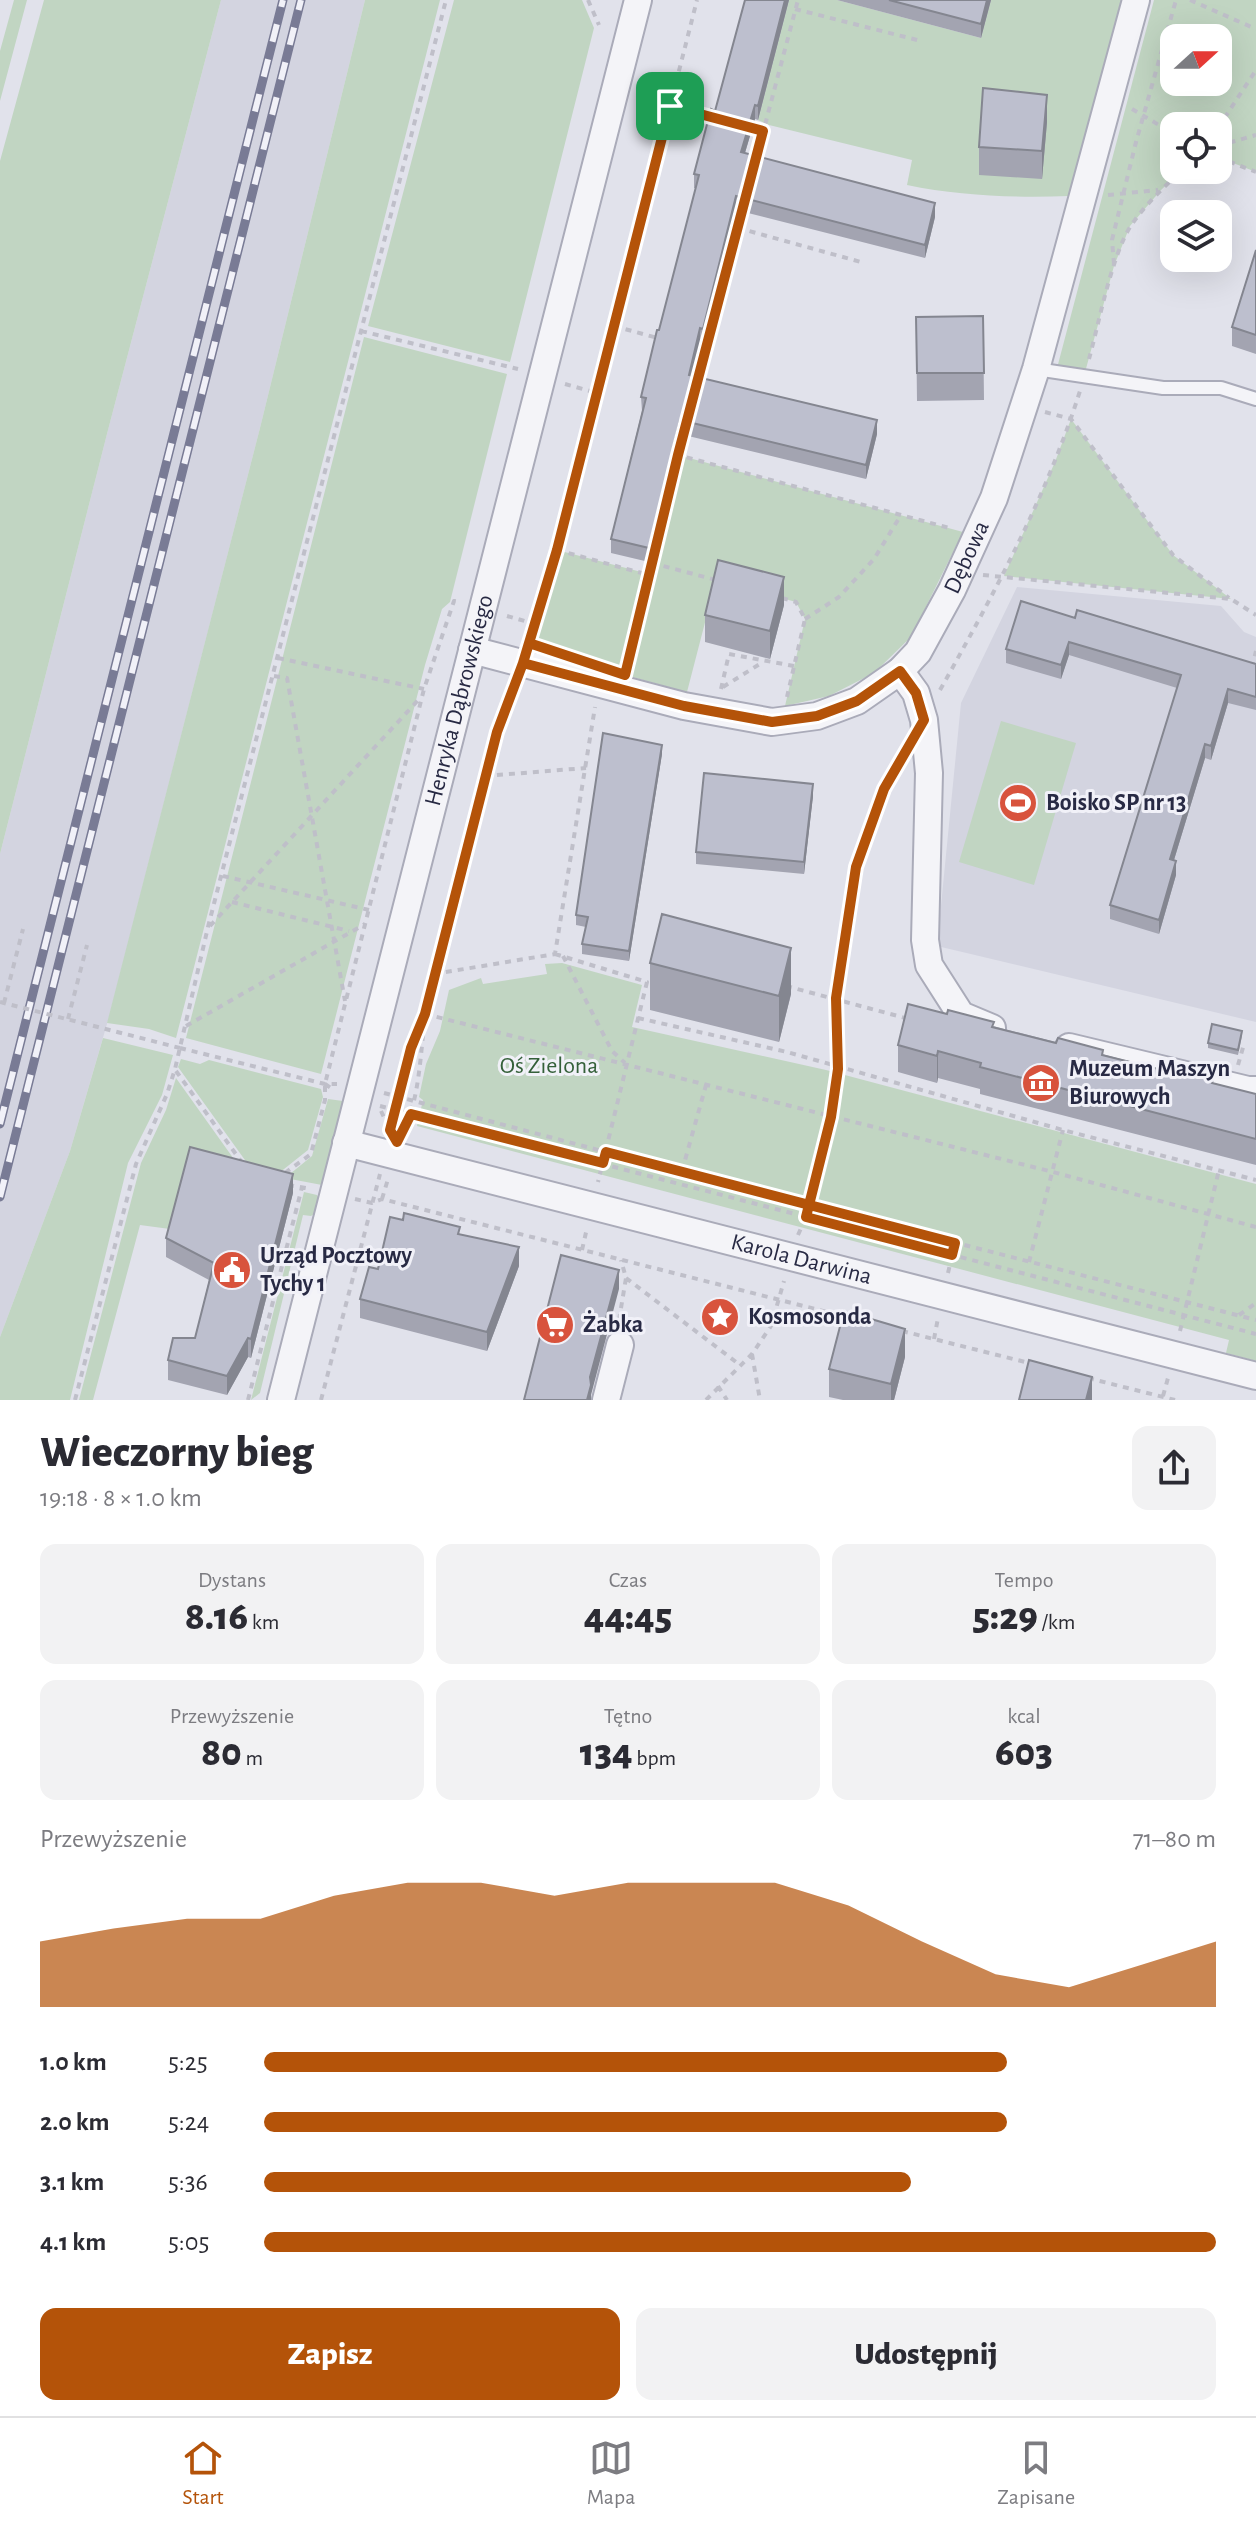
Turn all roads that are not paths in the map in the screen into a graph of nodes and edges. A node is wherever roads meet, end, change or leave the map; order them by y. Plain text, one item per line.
1 (638, 0) edge
2 (1136, 0) edge
3 (1036, 369) junction
4 (1256, 399) edge
5 (472, 650) junction
6 (900, 671) junction
7 (1022, 1035) edge
8 (1052, 1043) edge
9 (1256, 1090) edge
10 (346, 1143) junction
11 (620, 1345) road end
12 (1256, 1376) edge
13 (281, 1400) edge
14 (606, 1400) edge

1 - 5 street, Henryka Dąbrowskiego
2 - 3 street, Dębowa
3 - 4 lane
3 - 6 street, Dębowa
5 - 6 street, Dębowa
5 - 10 street, Henryka Dąbrowskiego
6 - 7 street
8 - 9 street
10 - 12 street, Karola Darwina
10 - 13 street, Henryka Dąbrowskiego
11 - 14 street

